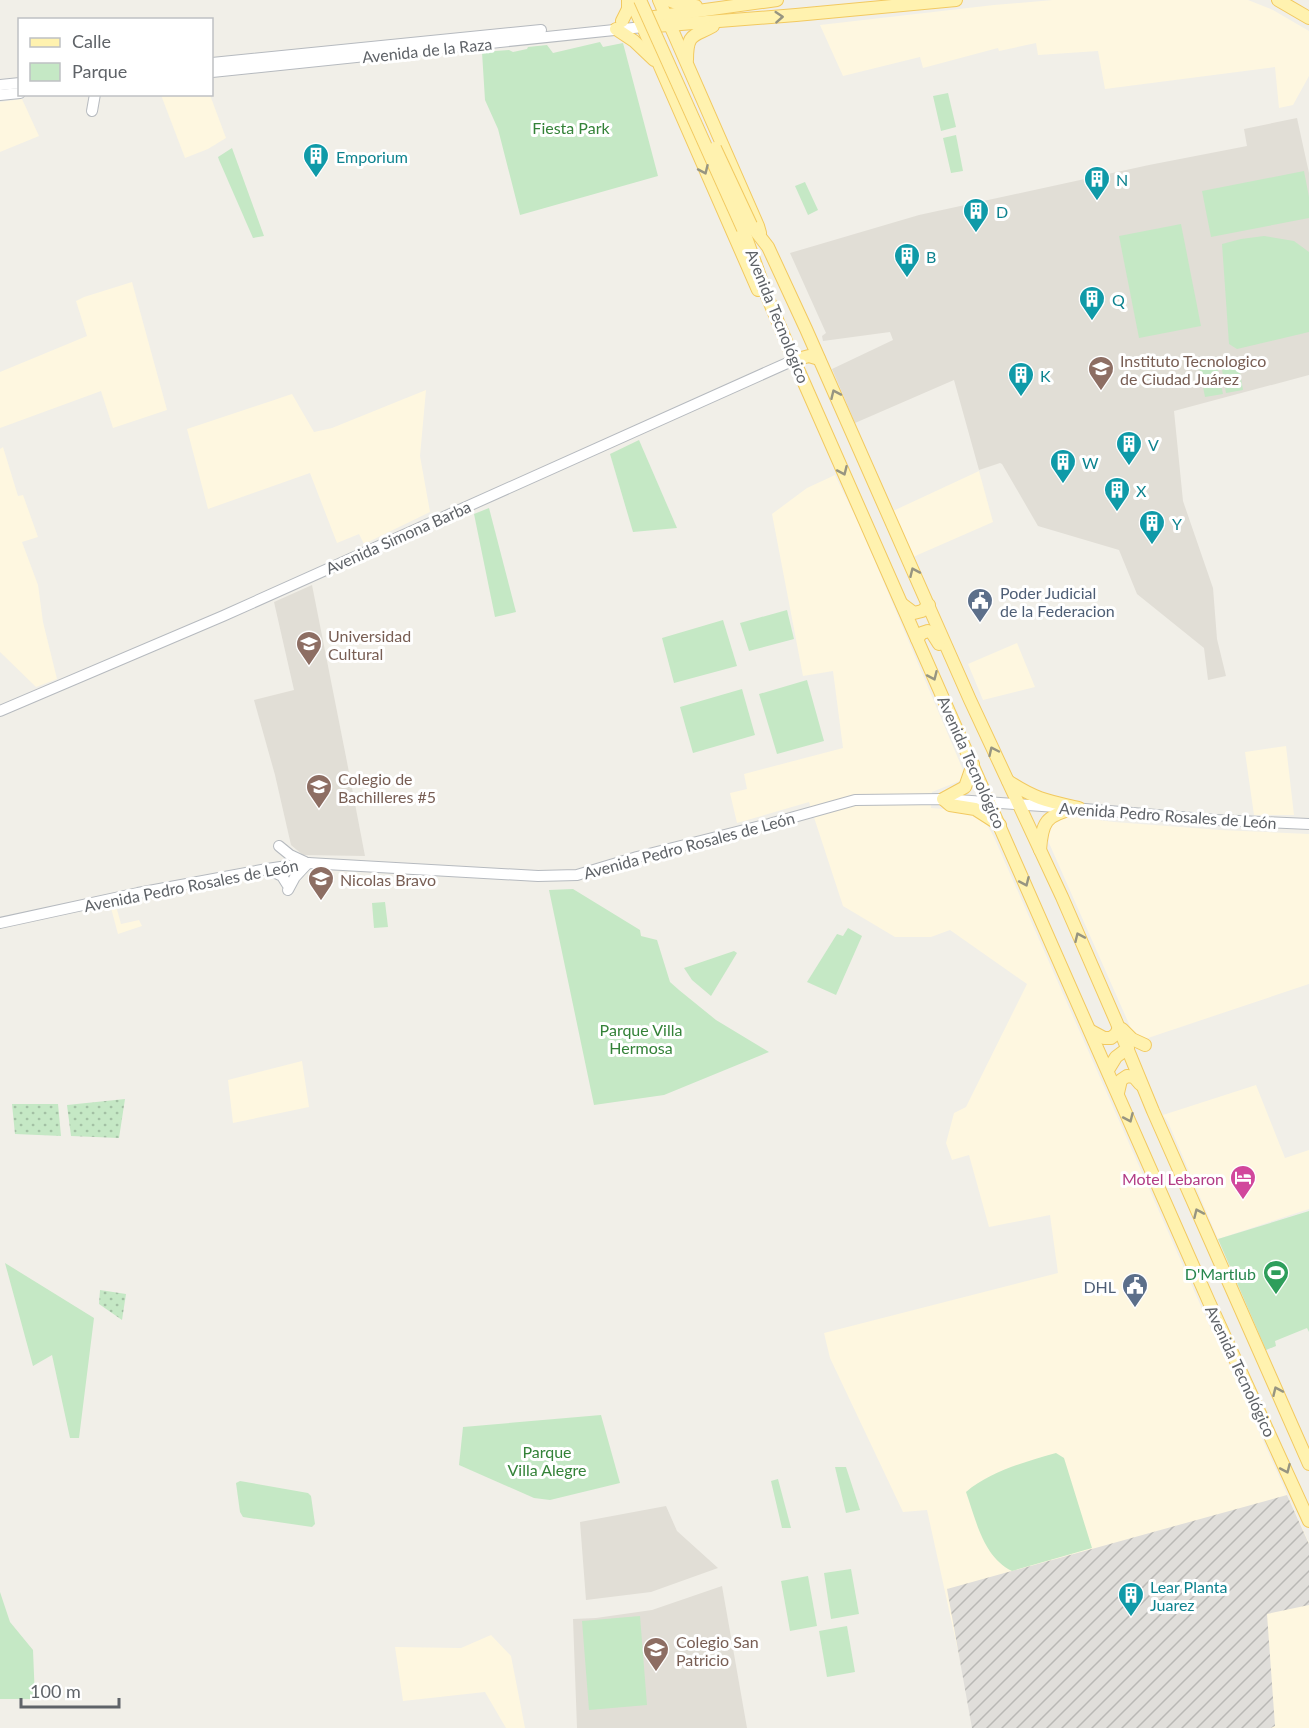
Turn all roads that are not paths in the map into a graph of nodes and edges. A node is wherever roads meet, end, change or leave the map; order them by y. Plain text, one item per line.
1 (777, 0) edge
2 (956, 0) edge
3 (659, 1) edge
4 (938, 1) edge
5 (1281, 1) edge
6 (909, 2) edge
7 (708, 9) junction
8 (637, 10) edge
9 (1309, 18) edge
10 (720, 21) junction
11 (670, 24) junction
12 (619, 25) junction
13 (650, 40) junction
14 (687, 61) junction
15 (213, 63) edge
16 (660, 68) junction
17 (213, 72) edge
18 (18, 83) edge
19 (0, 85) edge
20 (18, 93) edge
21 (0, 94) edge
22 (95, 96) edge
23 (92, 111) dead end
24 (747, 227) junction
25 (760, 238) junction
26 (806, 329) junction
27 (785, 338) junction
28 (819, 359) junction
29 (794, 360) junction
30 (901, 603) junction
31 (929, 605) junction
32 (917, 639) junction
33 (0, 711) edge
34 (977, 716) junction
35 (973, 764) junction
36 (1007, 780) junction
37 (944, 799) junction
38 (990, 802) junction
39 (1017, 804) junction
40 (1079, 808) junction
41 (1309, 824) edge
42 (1000, 825) junction
43 (279, 846) dead end
44 (1040, 851) junction
45 (308, 863) junction
46 (267, 868) junction
47 (0, 922) edge
48 (1118, 1025) junction
49 (1091, 1031) junction
50 (1145, 1045) dead end
51 (1128, 1048) junction
52 (1106, 1065) junction
53 (1141, 1084) junction
54 (1118, 1093) junction
55 (1309, 1464) edge
56 (1309, 1521) edge

1 - 7 main road
2 - 4 main road
3 - 7 main road
3 - 8 main road
3 - 11 main road
3 - 24 main road, Avenida Tecnológico, bridge
4 - 6 main road
5 - 9 main road
10 -> 6 main road
7 - 11 main road
8 - 11 main road
8 - 12 main road, Avenida de la Raza
8 - 12 main road
8 - 13 main road
8 - 24 main road, Avenida Tecnológico, bridge
10 - 11 main road
10 - 14 main road
11 - 13 main road
11 - 14 main road
12 - 15 main road, Avenida de la Raza
12 - 16 main road
12 - 17 main road, Avenida de la Raza
13 - 16 main road
14 - 25 main road
16 -> 29 main road
18 - 19 main road
20 - 21 main road
22 - 23 main road
24 - 25 main road, Avenida Tecnológico
24 - 27 main road, Avenida Tecnológico
25 - 26 main road, Avenida Tecnológico
26 - 27 main road
26 - 28 main road, Avenida Tecnológico
27 - 29 main road, Avenida Tecnológico
28 - 29 main road
31 -> 28 main road, Avenida Tecnológico
29 -> 30 main road, Avenida Tecnológico
29 - 33 main road, Avenida Simona Barba
30 - 31 main road
30 - 32 main road, Avenida Tecnológico
31 - 34 main road, Avenida Tecnológico
32 - 34 main road
32 -> 35 main road, Avenida Tecnológico
36 -> 34 main road, Avenida Tecnológico
35 - 37 main road
35 - 38 main road, Avenida Tecnológico
36 - 39 main road, Avenida Tecnológico
36 - 40 main road
37 - 38 main road, Avenida Pedro Rosales de León
37 - 42 main road
37 - 45 main road, Avenida Pedro Rosales de León
38 - 39 main road, Avenida Pedro Rosales de León
38 - 42 main road, Avenida Tecnológico
39 - 40 main road, Avenida Pedro Rosales de León
39 - 44 main road, Avenida Tecnológico
40 - 41 main road, Avenida Pedro Rosales de León
40 - 44 main road
42 -> 49 main road, Avenida Tecnológico
43 - 45 main road
48 -> 44 main road, Avenida Tecnológico
45 - 46 main road, Avenida Pedro Rosales de León
45 - 46 main road
46 - 47 main road, Avenida Pedro Rosales de León
48 - 49 main road
48 - 50 main road
48 - 51 main road, Avenida Tecnológico
49 - 52 main road, Avenida Tecnológico
51 - 52 main road
51 - 53 main road, Avenida Tecnológico
52 - 54 main road, Avenida Tecnológico
53 - 54 main road
55 -> 53 main road, Avenida Tecnológico
54 -> 56 main road, Avenida Tecnológico

